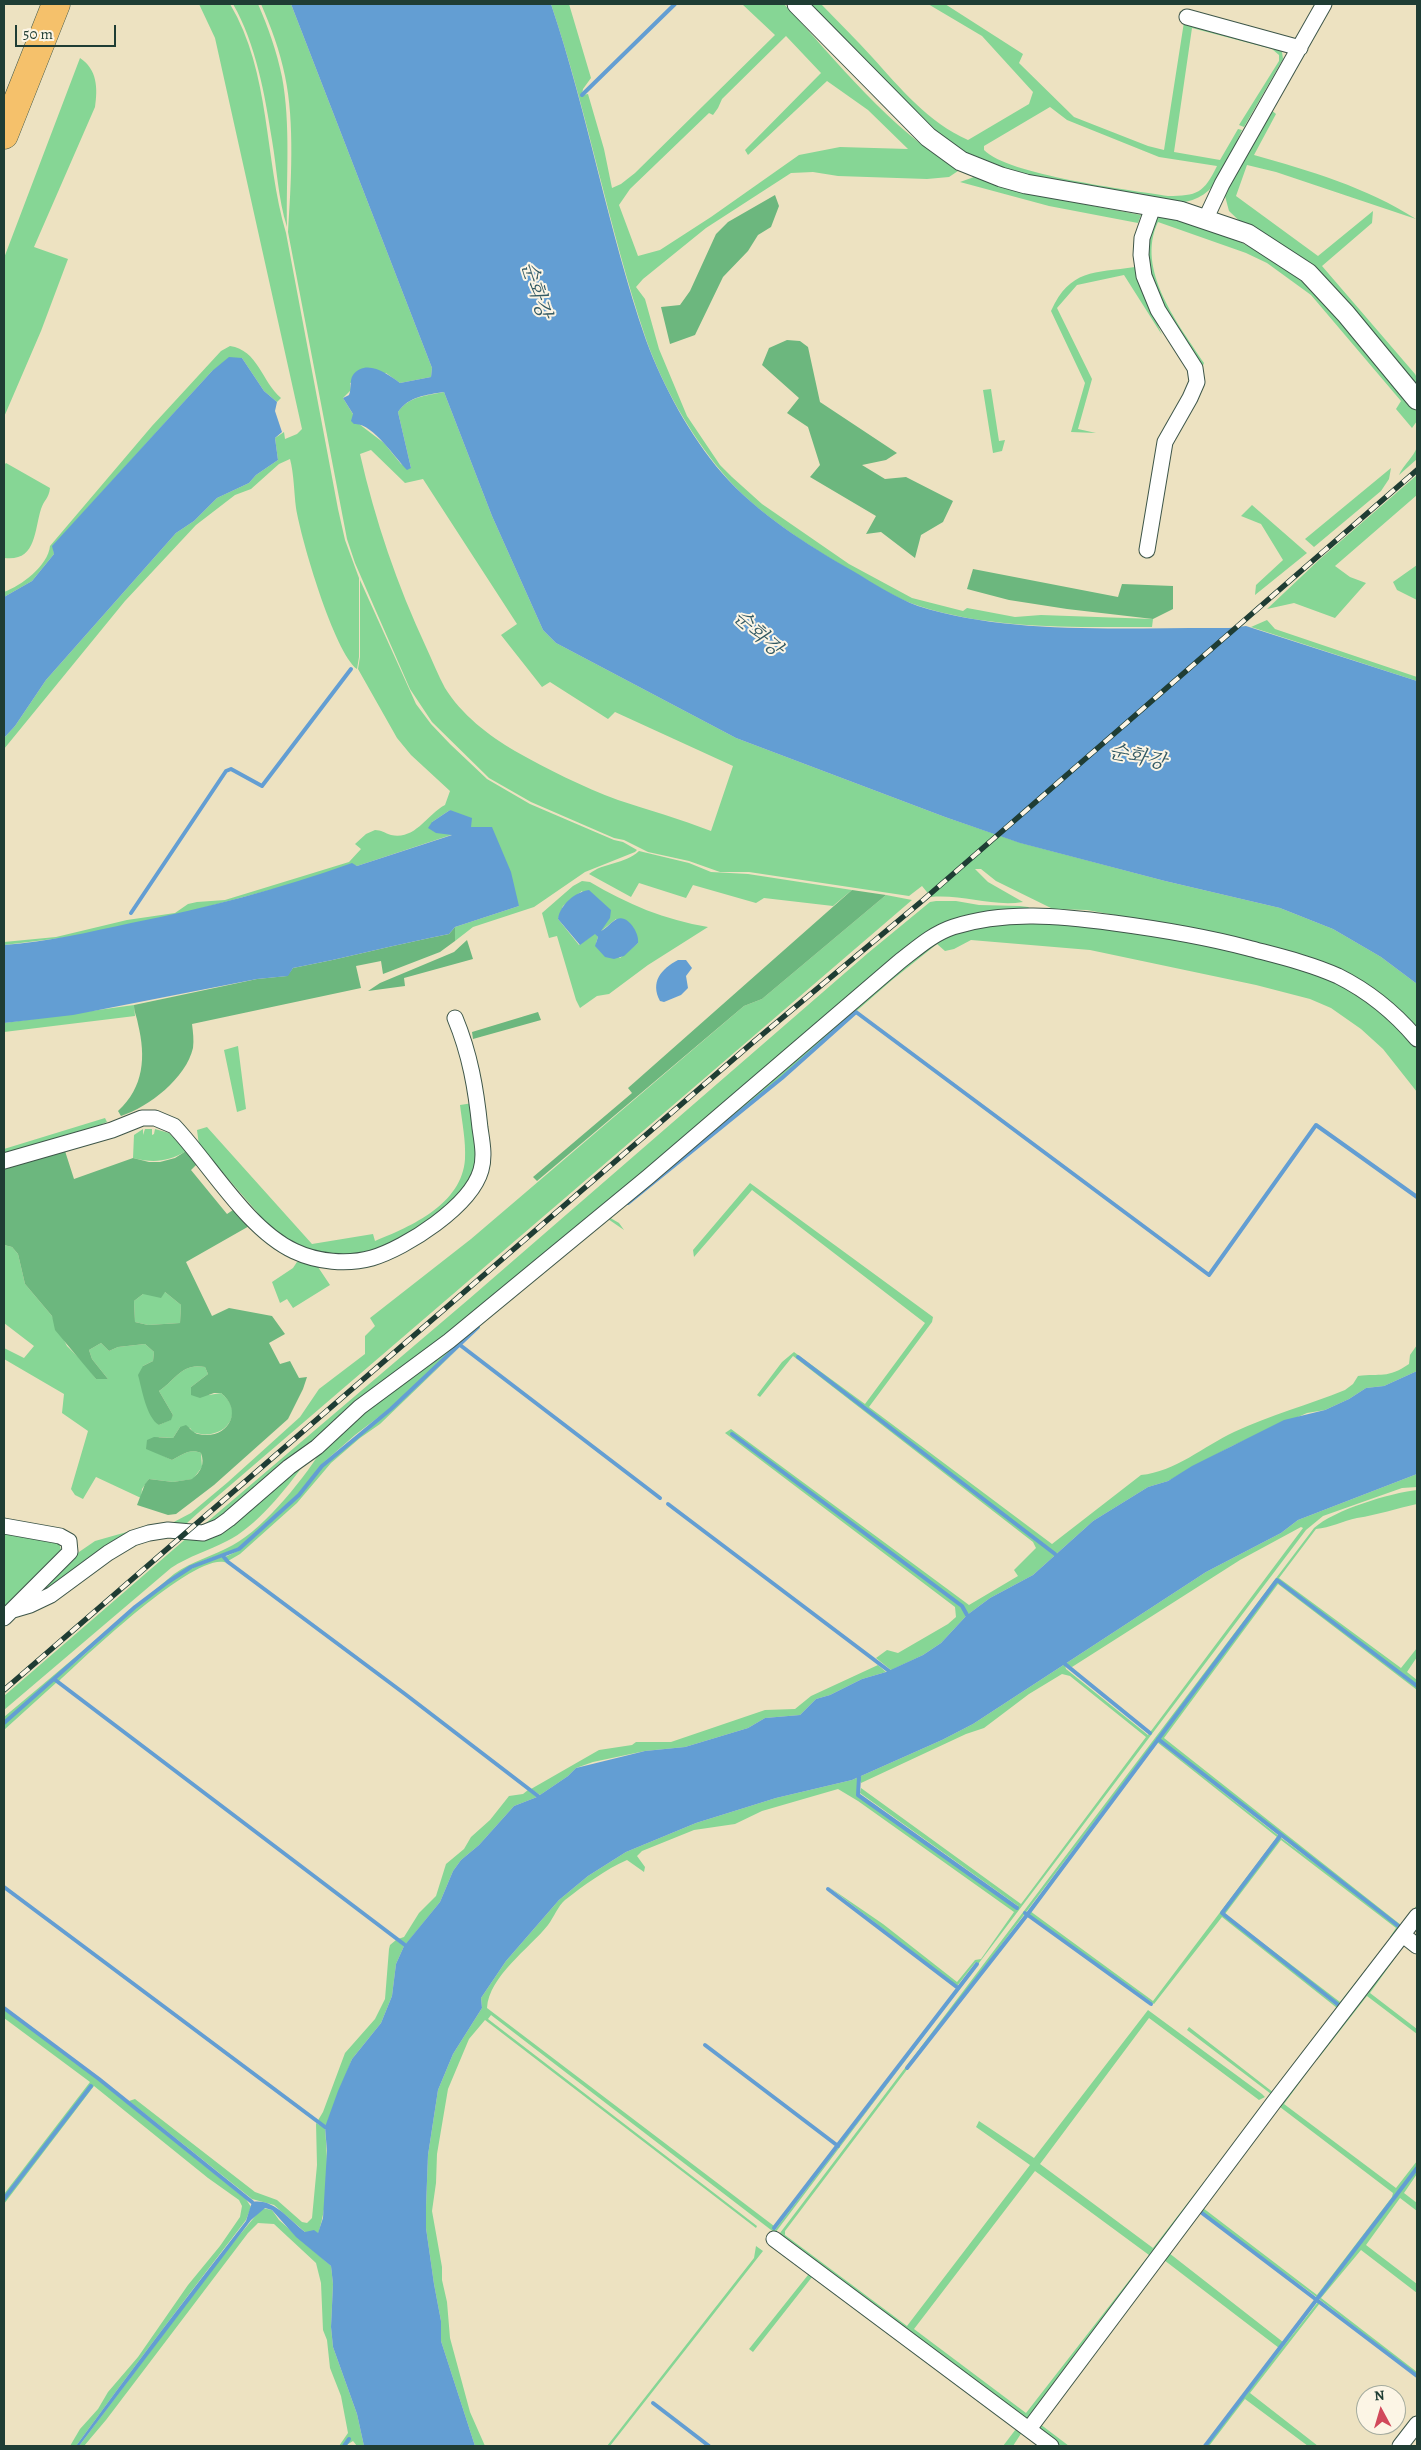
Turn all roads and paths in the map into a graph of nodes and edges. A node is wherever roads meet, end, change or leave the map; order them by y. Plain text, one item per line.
1 (56, 4) edge
2 (797, 4) edge
3 (1324, 4) edge
4 (1187, 17) dead end
5 (1300, 48) junction
6 (4, 135) edge
7 (1153, 207) junction
8 (1206, 218) junction
9 (1417, 400) edge
10 (1147, 550) dead end
11 (455, 1018) dead end
12 (1417, 1039) edge
13 (4, 1161) edge
14 (4, 1526) edge
15 (8, 1614) edge
16 (1417, 1916) edge
17 (1403, 1935) junction
18 (1417, 1946) edge
19 (774, 2239) dead end
20 (1417, 2424) edge
21 (1029, 2430) junction
22 (1050, 2446) edge
23 (1400, 2446) edge

1 - 6 highway
2 - 7 street
3 - 5 street
4 - 5 street
5 - 8 street
7 - 8 street
7 - 10 street
8 - 9 street
11 - 13 street
12 - 15 street
14 - 15 street
16 - 17 street
17 - 18 street
17 - 21 street
19 - 21 street
20 - 23 street
21 - 22 street

